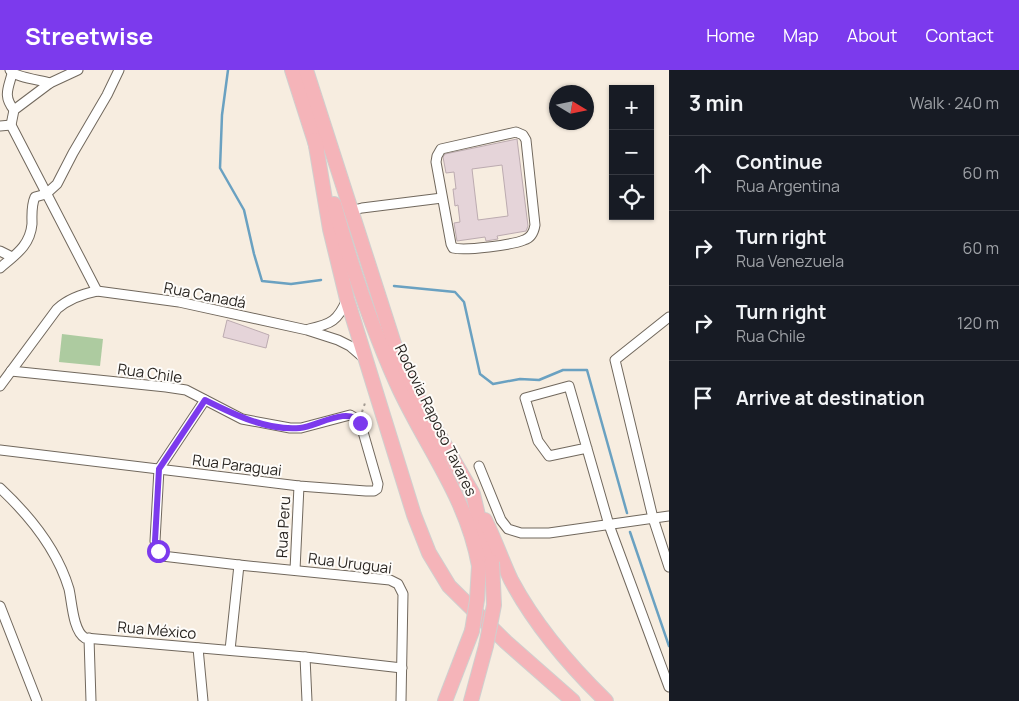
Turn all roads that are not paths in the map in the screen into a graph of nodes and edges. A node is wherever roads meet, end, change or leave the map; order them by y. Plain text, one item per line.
1 (78, 70) edge
2 (118, 70) edge
3 (292, 70) edge
4 (306, 70) edge
5 (11, 72) edge
6 (50, 83) junction
7 (14, 110) junction
8 (11, 125) junction
9 (0, 126) edge
10 (315, 140) junction
11 (46, 194) junction
12 (442, 198) junction
13 (350, 211) junction
14 (0, 251) edge
15 (12, 258) junction
16 (0, 268) edge
17 (97, 291) junction
18 (347, 299) junction
19 (669, 316) edge
20 (307, 330) junction
21 (366, 360) junction
22 (11, 371) junction
23 (0, 386) edge
24 (205, 400) junction
25 (587, 448) junction
26 (0, 450) edge
27 (479, 466) dead end
28 (159, 469) junction
29 (378, 484) joint
30 (299, 486) junction
31 (0, 488) edge
32 (472, 494) junction
33 (669, 516) edge
34 (653, 518) junction
35 (609, 525) junction
36 (485, 564) junction
37 (239, 565) junction
38 (669, 567) edge
39 (295, 570) junction
40 (0, 606) edge
41 (89, 638) junction
42 (198, 648) junction
43 (230, 650) junction
44 (305, 657) junction
45 (402, 668) junction
46 (669, 687) edge
47 (37, 701) edge
48 (91, 701) edge
49 (203, 701) edge
50 (307, 701) edge
51 (401, 701) edge
52 (446, 701) edge
53 (471, 701) edge
54 (573, 701) edge
55 (606, 701) edge

1 - 6 street
2 - 11 street
3 - 10 highway, Rodovia Raposo Tavares
4 - 13 highway, Rodovia Raposo Tavares
5 - 6 street
5 - 7 street
6 - 7 street
7 - 8 street
8 - 9 street
8 - 11 street
10 - 18 highway
10 - 36 highway, Rodovia Raposo Tavares
11 - 15 street
11 - 17 street
12 - 12 street
12 - 13 street
13 - 32 highway, Rodovia Raposo Tavares
14 - 15 street
15 - 16 street
17 - 20 street, Rua Canadá
17 - 22 street
18 - 20 street
18 - 21 highway
19 - 34 street
20 - 21 street, Rua Canadá
21 - 54 highway
22 - 23 street
22 - 24 street, Rua Chile
24 - 28 street
24 - 29 street, Rua Chile
25 - 25 street
25 - 35 street
26 - 28 street, Rua Paraguai
27 - 35 street
28 - 30 street, Rua Paraguai
28 - 37 street, Rua Uruguai
29 - 30 street, Rua Paraguai
30 - 39 street, Rua Peru
31 - 41 street
32 - 36 highway, Rodovia Raposo Tavares
32 - 55 highway
33 - 34 street
34 - 35 street
34 - 38 street
35 - 46 street
36 - 52 highway, Rodovia Raposo Tavares, bridge
36 - 53 highway, Rodovia Raposo Tavares, bridge
37 - 39 street, Rua Uruguai
37 - 43 street
39 - 45 street, Rua Uruguai
40 - 47 street
41 - 42 street, Rua México
41 - 48 street
42 - 43 street, Rua México
42 - 49 street
43 - 44 street, Rua México
44 - 45 street, Rua México
44 - 50 street
45 - 51 street, Rua Uruguai

